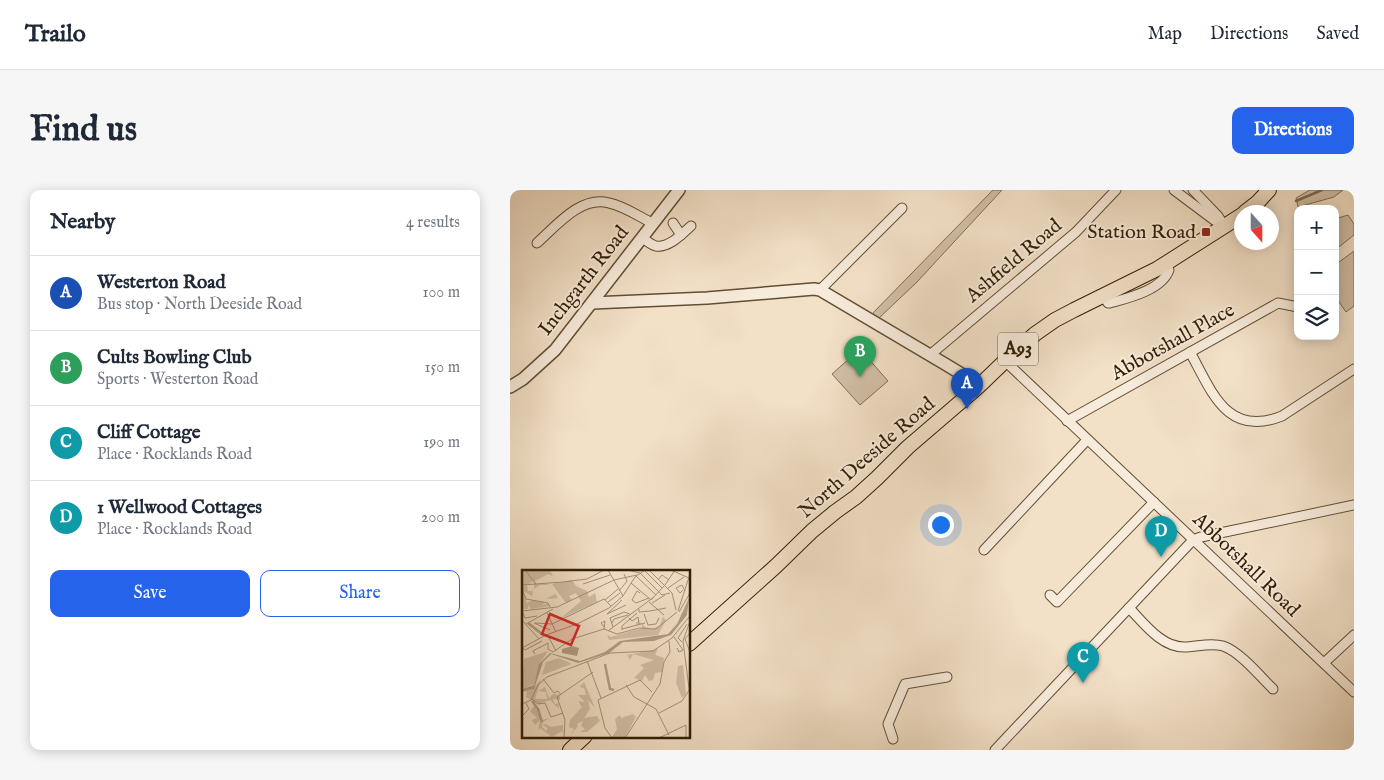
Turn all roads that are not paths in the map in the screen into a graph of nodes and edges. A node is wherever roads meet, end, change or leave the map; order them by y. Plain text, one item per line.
1 (679, 190) edge
2 (1116, 190) edge
3 (1174, 190) edge
4 (1193, 190) edge
5 (1269, 190) edge
6 (1254, 205) edge
7 (902, 208) dead end
8 (1234, 220) edge
9 (652, 223) junction
10 (672, 223) dead end
11 (690, 226) dead end
12 (1224, 226) junction
13 (681, 235) junction
14 (642, 238) junction
15 (537, 243) dead end
16 (820, 290) junction
17 (592, 303) junction
18 (1294, 306) edge
19 (1190, 352) junction
20 (930, 355) junction
21 (1005, 361) junction
22 (1354, 369) edge
23 (979, 386) junction
24 (510, 387) edge
25 (1067, 421) junction
26 (1088, 440) junction
27 (1154, 502) junction
28 (1354, 505) edge
29 (1193, 540) junction
30 (984, 550) dead end
31 (1050, 595) dead end
32 (1129, 608) junction
33 (1354, 635) edge
34 (690, 643) edge
35 (1324, 663) junction
36 (947, 677) dead end
37 (1273, 688) dead end
38 (1354, 692) edge
39 (583, 738) edge
40 (893, 739) dead end
41 (570, 750) edge
42 (995, 750) edge

1 - 9 street, Inchgarth Road
2 - 20 street, Ashfield Road
3 - 12 street
4 - 12 street
5 - 6 main road
7 - 16 street
8 - 12 main road, North Deeside Road / A93
9 - 14 street, Inchgarth Road
9 - 15 street
10 - 13 street
11 - 13 street
12 - 21 main road, North Deeside Road / A93
13 - 14 street
14 - 17 street, Inchgarth Road
16 - 17 street
16 - 20 street
17 - 24 street, Inchgarth Road
18 - 19 street, Abbotshall Place
19 - 22 street
19 - 25 street, Abbotshall Place
20 - 23 street
21 - 23 main road, North Deeside Road / A93
21 - 25 street, Abbotshall Road
23 - 34 main road, North Deeside Road / A93
25 - 26 street, Abbotshall Road
26 - 27 street, Abbotshall Road
26 - 30 street
27 - 29 street, Abbotshall Road
27 - 31 street
28 - 29 street
29 - 32 street
29 - 35 street, Abbotshall Road
32 - 37 street
32 - 42 street
33 - 35 street
35 - 38 street, Abbotshall Road
36 - 40 street
39 - 41 main road

